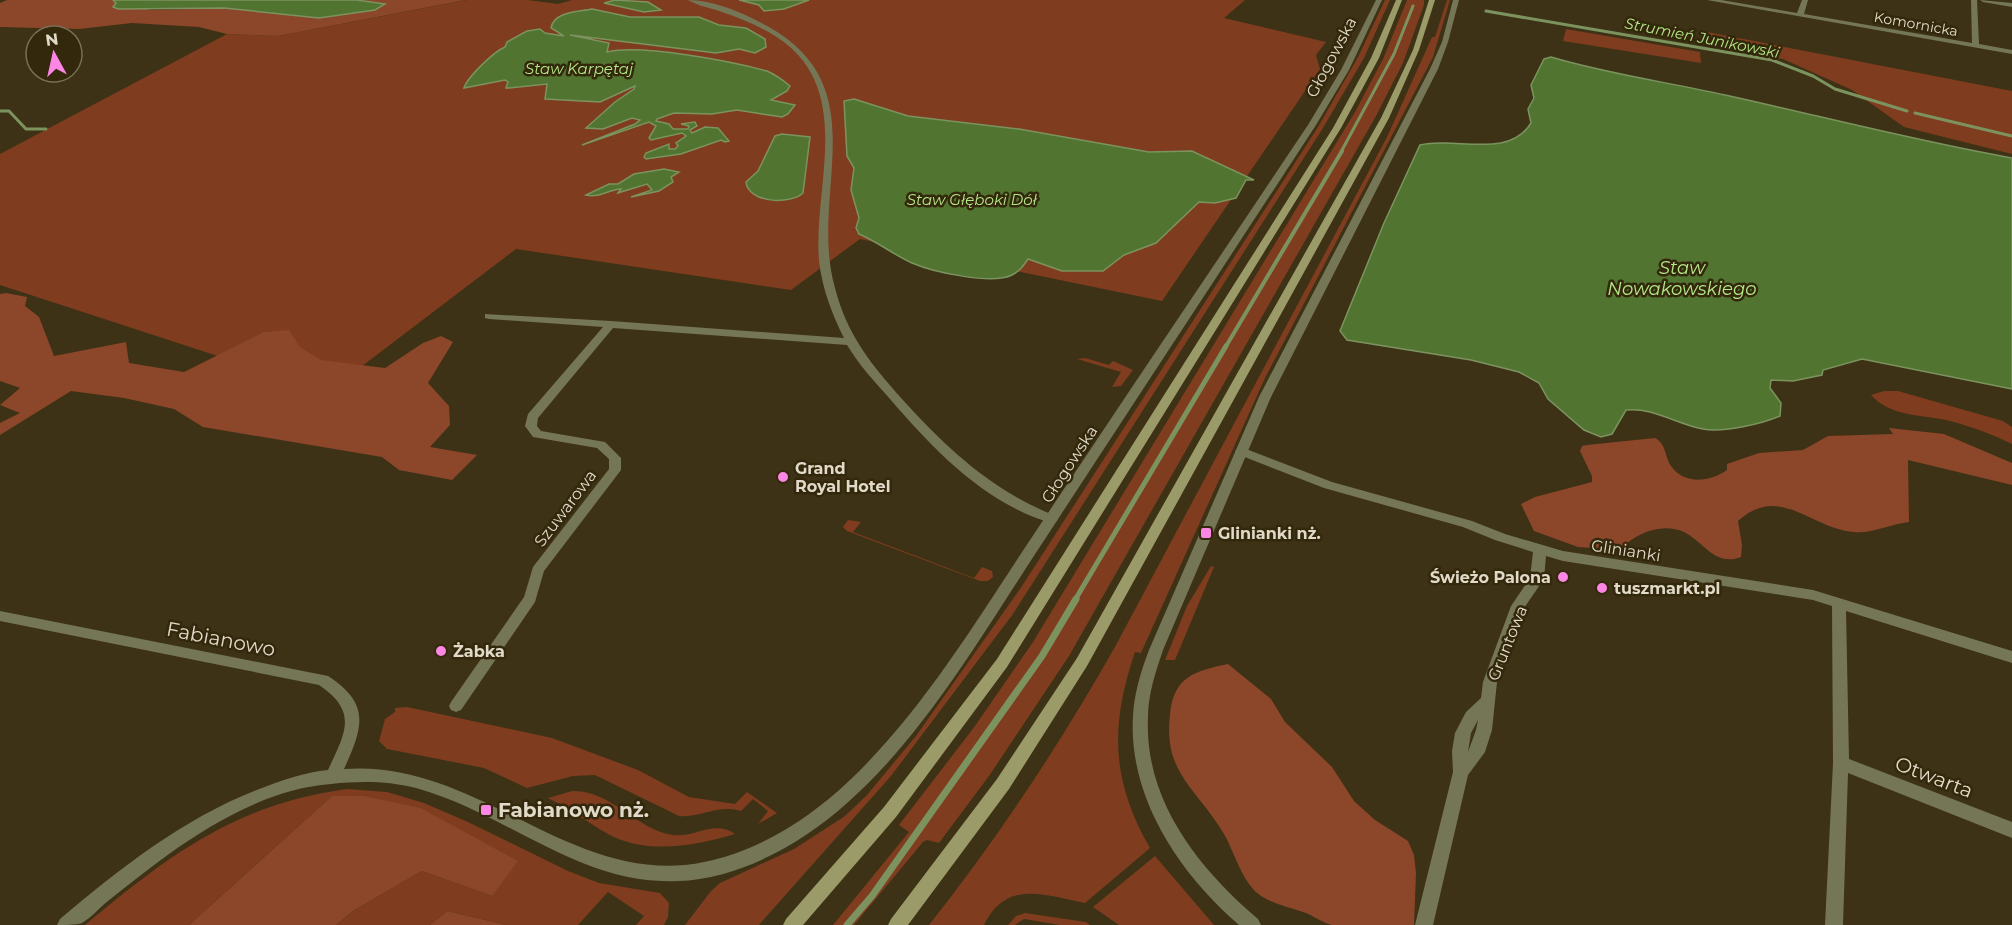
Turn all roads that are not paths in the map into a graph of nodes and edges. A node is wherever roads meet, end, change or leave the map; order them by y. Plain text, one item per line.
1 (691, 0) edge
2 (1379, 0) edge
3 (1400, 0) edge
4 (1432, 0) edge
5 (1456, 0) edge
6 (1710, 0) edge
7 (1805, 0) edge
8 (1974, 0) edge
9 (1983, 0) edge
10 (2012, 5) edge
11 (1800, 15) junction
12 (1976, 46) junction
13 (2012, 52) edge
14 (489, 316) dead end
15 (611, 324) junction
16 (851, 342) junction
17 (1241, 451) junction
18 (1052, 519) junction
19 (1540, 551) junction
20 (1839, 603) junction
21 (0, 616) edge
22 (2012, 657) edge
23 (456, 706) dead end
24 (1841, 763) junction
25 (333, 776) junction
26 (2012, 830) edge
27 (66, 925) edge
28 (792, 925) edge
29 (897, 925) edge
30 (1252, 925) edge
31 (1424, 925) edge
32 (1834, 925) edge

1 - 16 street
2 - 18 street, Głogowska
3 - 28 main road
4 - 29 main road
5 - 17 street
6 - 11 street, Komornicka
7 - 11 street
8 - 12 street
9 - 10 street
11 - 12 street, Komornicka
12 - 13 street, Komornicka
14 - 15 street
15 - 16 street
15 - 23 street, Szuwarowa
16 - 18 street
17 - 19 street, Glinianki
17 - 30 street
18 - 25 street, Głogowska
19 - 20 street, Glinianki
19 - 31 street, Gruntowa
20 - 22 street, Glinianki
20 - 24 street
21 - 25 street, Fabianowo
24 - 26 street, Otwarta
24 - 32 street
25 - 27 street, Głogowska

